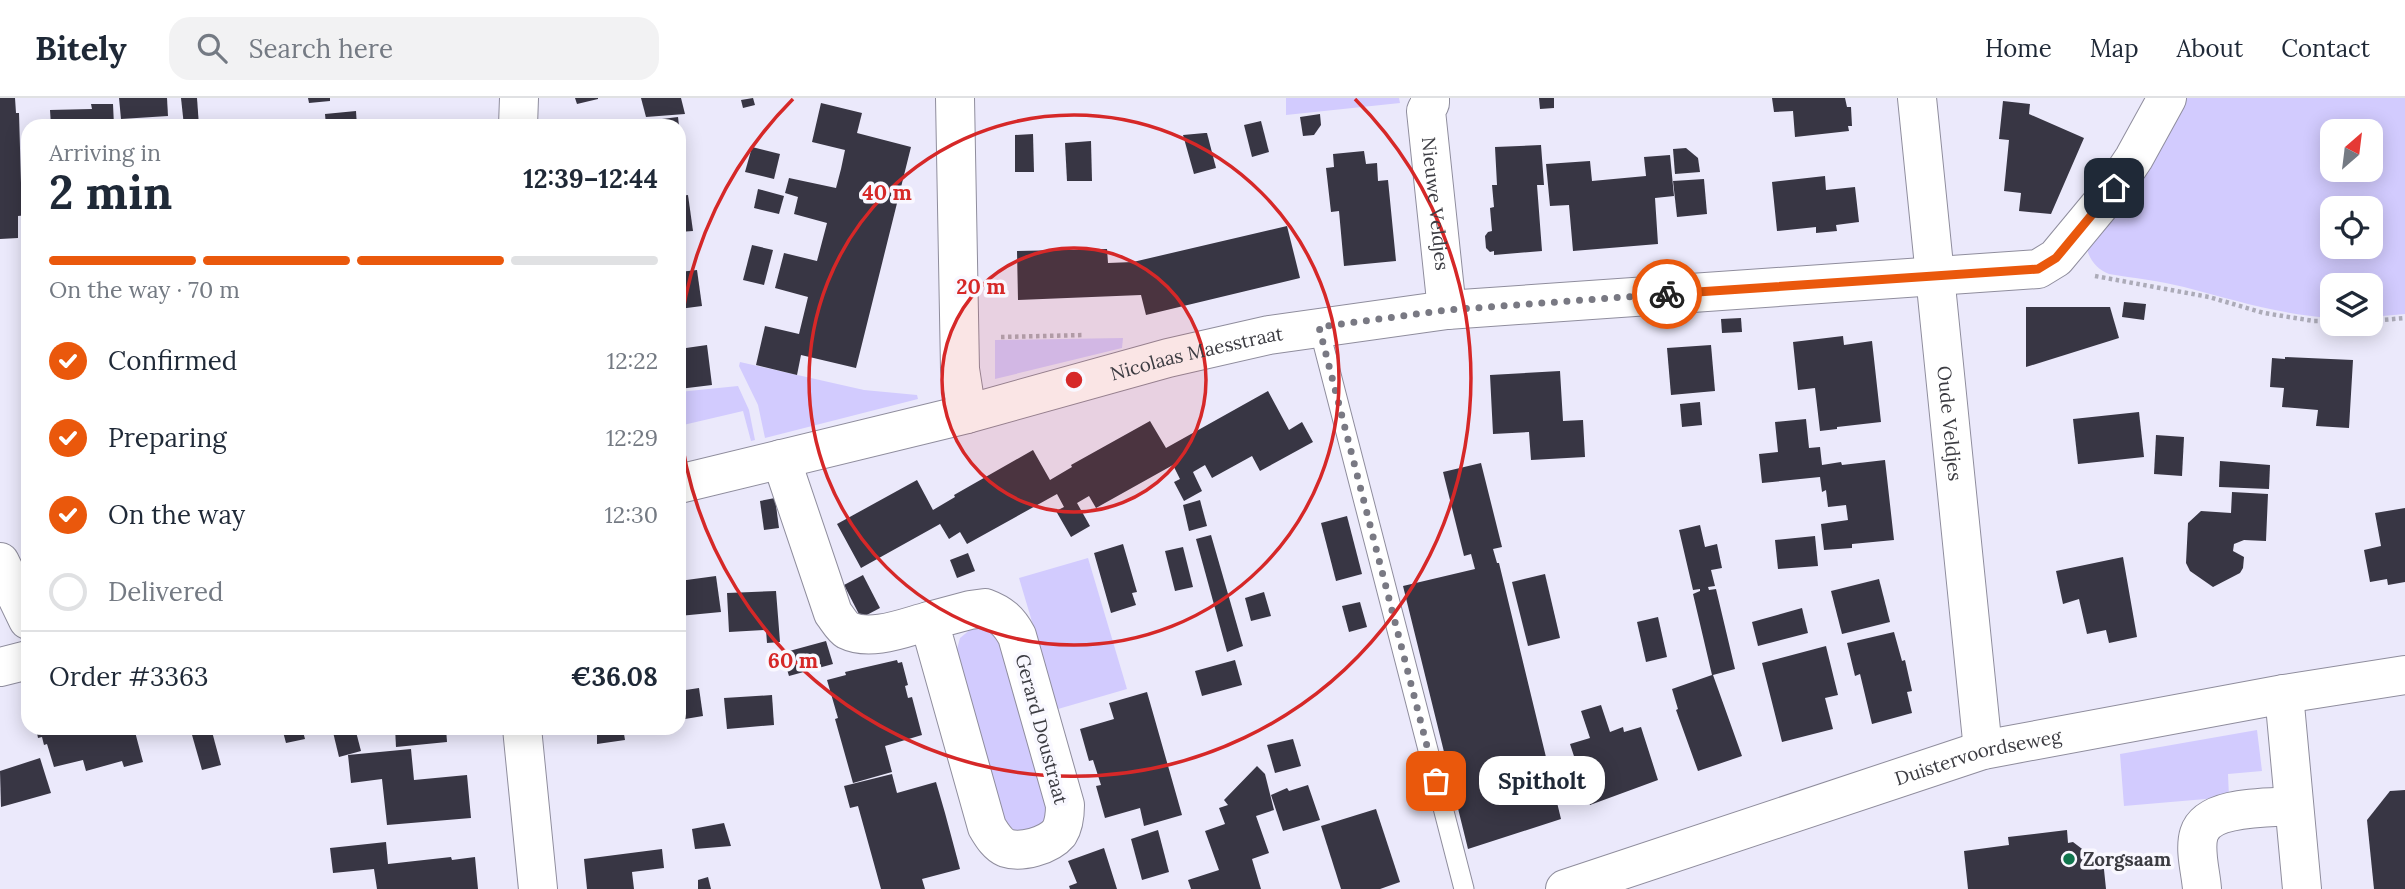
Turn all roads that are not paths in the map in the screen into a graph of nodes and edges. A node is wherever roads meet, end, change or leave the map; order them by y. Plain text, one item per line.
1 (519, 98) edge
2 (955, 98) edge
3 (1430, 98) edge
4 (1917, 98) edge
5 (2166, 98) edge
6 (518, 119) edge
7 (1935, 275) junction
8 (1447, 310) junction
9 (1319, 327) junction
10 (967, 414) junction
11 (781, 459) junction
12 (686, 482) edge
13 (0, 562) edge
14 (21, 606) edge
15 (929, 621) junction
16 (21, 662) edge
17 (0, 667) edge
18 (2405, 675) edge
19 (2284, 694) junction
20 (523, 735) edge
21 (1983, 750) junction
22 (2294, 806) junction
23 (538, 889) edge
24 (1464, 889) edge
25 (1565, 889) edge
26 (2202, 889) edge
27 (2302, 889) edge

1 - 6 street
2 - 10 street
3 - 8 street, Nieuwe Veldjes
4 - 7 street, Oude Veldjes
5 - 7 street, Nicolaas Maesstraat
7 - 8 street, Nicolaas Maesstraat
7 - 21 street, Oude Veldjes
8 - 9 street, Nicolaas Maesstraat
9 - 10 street, Nicolaas Maesstraat
9 - 24 lane
10 - 11 street, Nicolaas Maesstraat
11 - 12 street, Nicolaas Maesstraat
11 - 15 street, Gerard Doustraat
13 - 14 street
15 - 15 street, Gerard Doustraat
16 - 17 street
18 - 19 street, Duistervoordseweg
19 - 21 street, Duistervoordseweg
19 - 22 street
20 - 23 street
21 - 25 street, Duistervoordseweg
22 - 26 street
22 - 27 street

